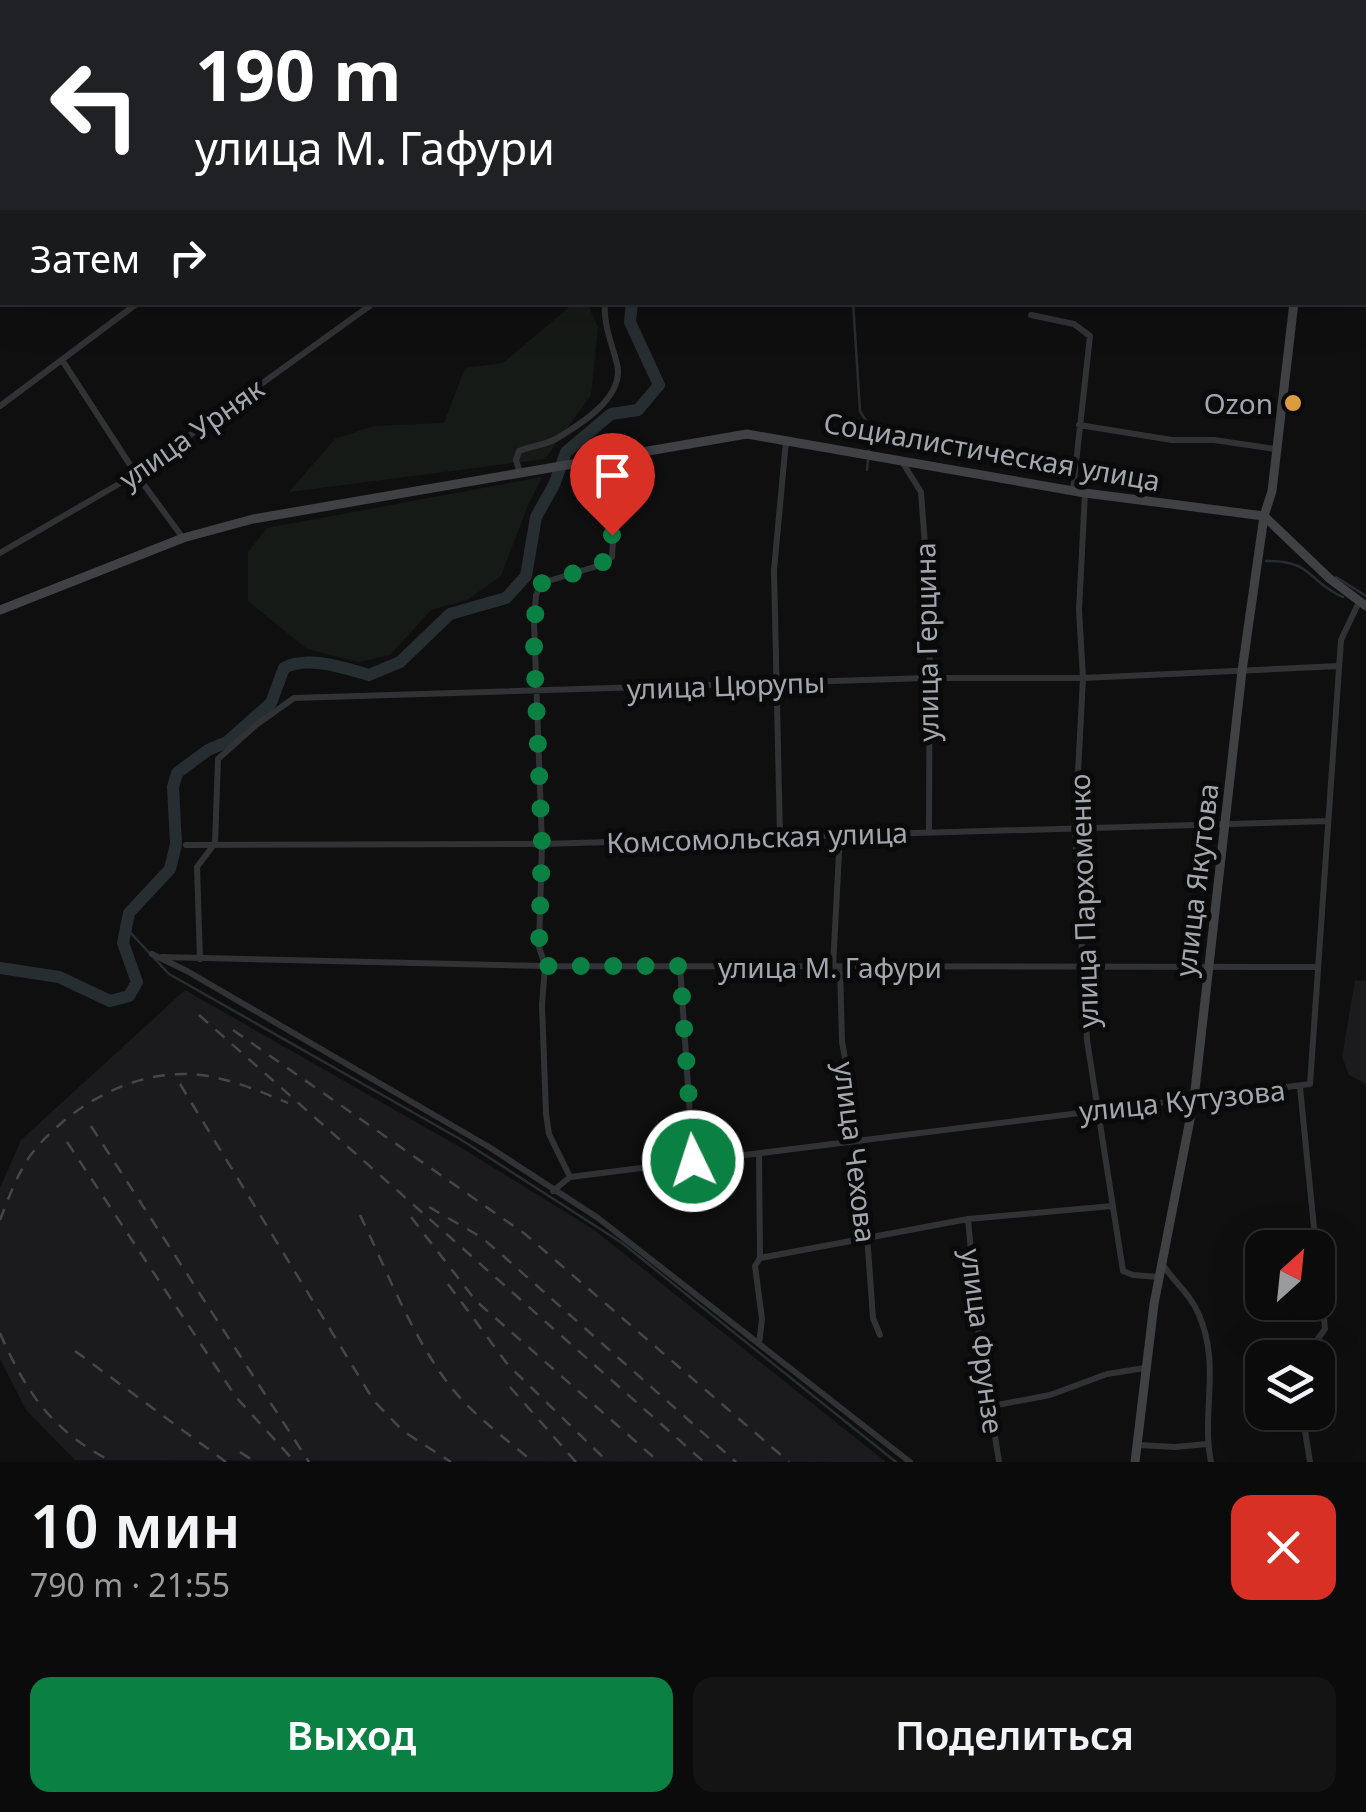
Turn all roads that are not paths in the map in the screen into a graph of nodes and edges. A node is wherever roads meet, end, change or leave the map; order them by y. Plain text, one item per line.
1 (135, 305) edge
2 (371, 305) edge
3 (605, 305) edge
4 (1294, 305) edge
5 (1031, 315) dead end
6 (62, 360) junction
7 (0, 406) edge
8 (1080, 425) junction
9 (786, 440) junction
10 (1276, 449) junction
11 (618, 456) junction
12 (900, 459) junction
13 (520, 473) junction
14 (136, 474) junction
15 (1072, 490) junction
16 (1085, 493) junction
17 (1264, 516) junction
18 (183, 538) junction
19 (0, 553) edge
20 (1363, 604) edge
21 (0, 610) edge
22 (1339, 666) junction
23 (1242, 671) junction
24 (928, 678) junction
25 (1083, 678) junction
26 (778, 684) junction
27 (535, 691) junction
28 (1328, 821) junction
29 (1225, 825) junction
30 (929, 830) junction
31 (1075, 830) junction
32 (840, 834) junction
33 (780, 836) junction
34 (216, 843) junction
35 (186, 844) dead end
36 (542, 844) junction
37 (152, 954) dead end
38 (162, 957) junction
39 (200, 960) junction
40 (545, 966) junction
41 (680, 966) junction
42 (1208, 966) junction
43 (837, 967) junction
44 (1082, 968) junction
45 (1318, 968) junction
46 (1300, 1087) junction
47 (1194, 1100) junction
48 (1098, 1108) junction
49 (860, 1139) junction
50 (760, 1154) junction
51 (693, 1161) junction
52 (570, 1177) junction
53 (553, 1191) junction
54 (1112, 1206) junction
55 (968, 1219) junction
56 (1314, 1230) edge
57 (868, 1236) junction
58 (760, 1258) junction
59 (1163, 1265) junction
60 (1159, 1277) junction
61 (880, 1335) dead end
62 (759, 1344) junction
63 (1145, 1368) junction
64 (992, 1406) junction
65 (1305, 1430) edge
66 (1207, 1444) junction
67 (1139, 1445) junction
68 (910, 1462) edge
69 (999, 1462) edge
70 (1136, 1462) edge
71 (1211, 1462) edge
72 (1310, 1462) edge

1 - 6 street
2 - 14 street, улица Урняк
3 - 13 street
4 - 10 street, улица Якутова
5 - 8 street
6 - 7 street
6 - 14 street
8 - 10 street
8 - 15 street
9 - 11 street, Социалистическая улица
9 - 12 street, Социалистическая улица
9 - 26 street
10 - 17 street, улица Якутова
11 - 13 street, Социалистическая улица
11 - 27 street
12 - 15 street, Социалистическая улица
12 - 24 street, улица Герцина
13 - 18 street, Социалистическая улица
14 - 18 street
14 - 19 street, улица Урняк
15 - 16 street, Социалистическая улица
16 - 17 street, Социалистическая улица
16 - 25 street, улица Пархоменко
17 - 20 street
17 - 23 street, улица Якутова
18 - 21 street, Социалистическая улица
20 - 22 street, улица Кутузова
22 - 23 street, улица Цюрупы
22 - 28 street, улица Кутузова
23 - 25 street, улица Цюрупы
23 - 29 street, улица Якутова
24 - 25 street, улица Цюрупы
24 - 26 street, улица Цюрупы
24 - 30 street, улица Герцина
25 - 31 street, улица Пархоменко
26 - 27 street, улица Цюрупы
26 - 33 street
27 - 34 street, улица Цюрупы
27 - 36 street
28 - 29 street, Комсомольская улица
28 - 45 street, улица Кутузова
29 - 31 street, Комсомольская улица
29 - 42 street, улица Якутова
30 - 31 street, Комсомольская улица
30 - 32 street, Комсомольская улица
31 - 44 street, улица Пархоменко
32 - 33 street, Комсомольская улица
32 - 43 street, улица Чехова
33 - 36 street, Комсомольская улица
34 - 35 street, Комсомольская улица
34 - 36 street, Комсомольская улица
34 - 39 street
36 - 40 street
37 - 38 street
38 - 39 street, улица М. Гафури
38 - 53 street
39 - 40 street, улица М. Гафури
40 - 41 street, улица М. Гафури
40 - 52 street
41 - 43 street, улица М. Гафури
41 - 51 street
42 - 44 street, улица М. Гафури
42 - 45 street, улица М. Гафури
42 - 47 street, улица Якутова
43 - 44 street, улица М. Гафури
43 - 49 street, улица Чехова
44 - 48 street, улица Пархоменко
45 - 46 street, улица Кутузова
46 - 47 street, улица Кутузова
46 - 56 street
47 - 48 street, улица Кутузова
47 - 59 street, улица Якутова
48 - 49 street, улица Кутузова
48 - 54 street, улица Пархоменко
49 - 50 street, улица Кутузова
49 - 57 street, улица Чехова
50 - 51 street, улица Кутузова
50 - 58 street
51 - 52 street, улица Кутузова
52 - 53 street
53 - 62 street
54 - 55 street, улица Фрунзе
54 - 60 street, улица Пархоменко
55 - 57 street, улица Фрунзе
55 - 64 street, улица Фрунзе
57 - 58 street, улица Фрунзе
57 - 61 street, улица Чехова
58 - 62 street
59 - 60 street, улица Якутова
59 - 66 street
60 - 63 street, улица Якутова
62 - 68 street
63 - 64 street
63 - 67 street, улица Якутова
64 - 69 street, улица Фрунзе
65 - 72 street
66 - 67 street
66 - 71 street
67 - 70 street, улица Якутова

